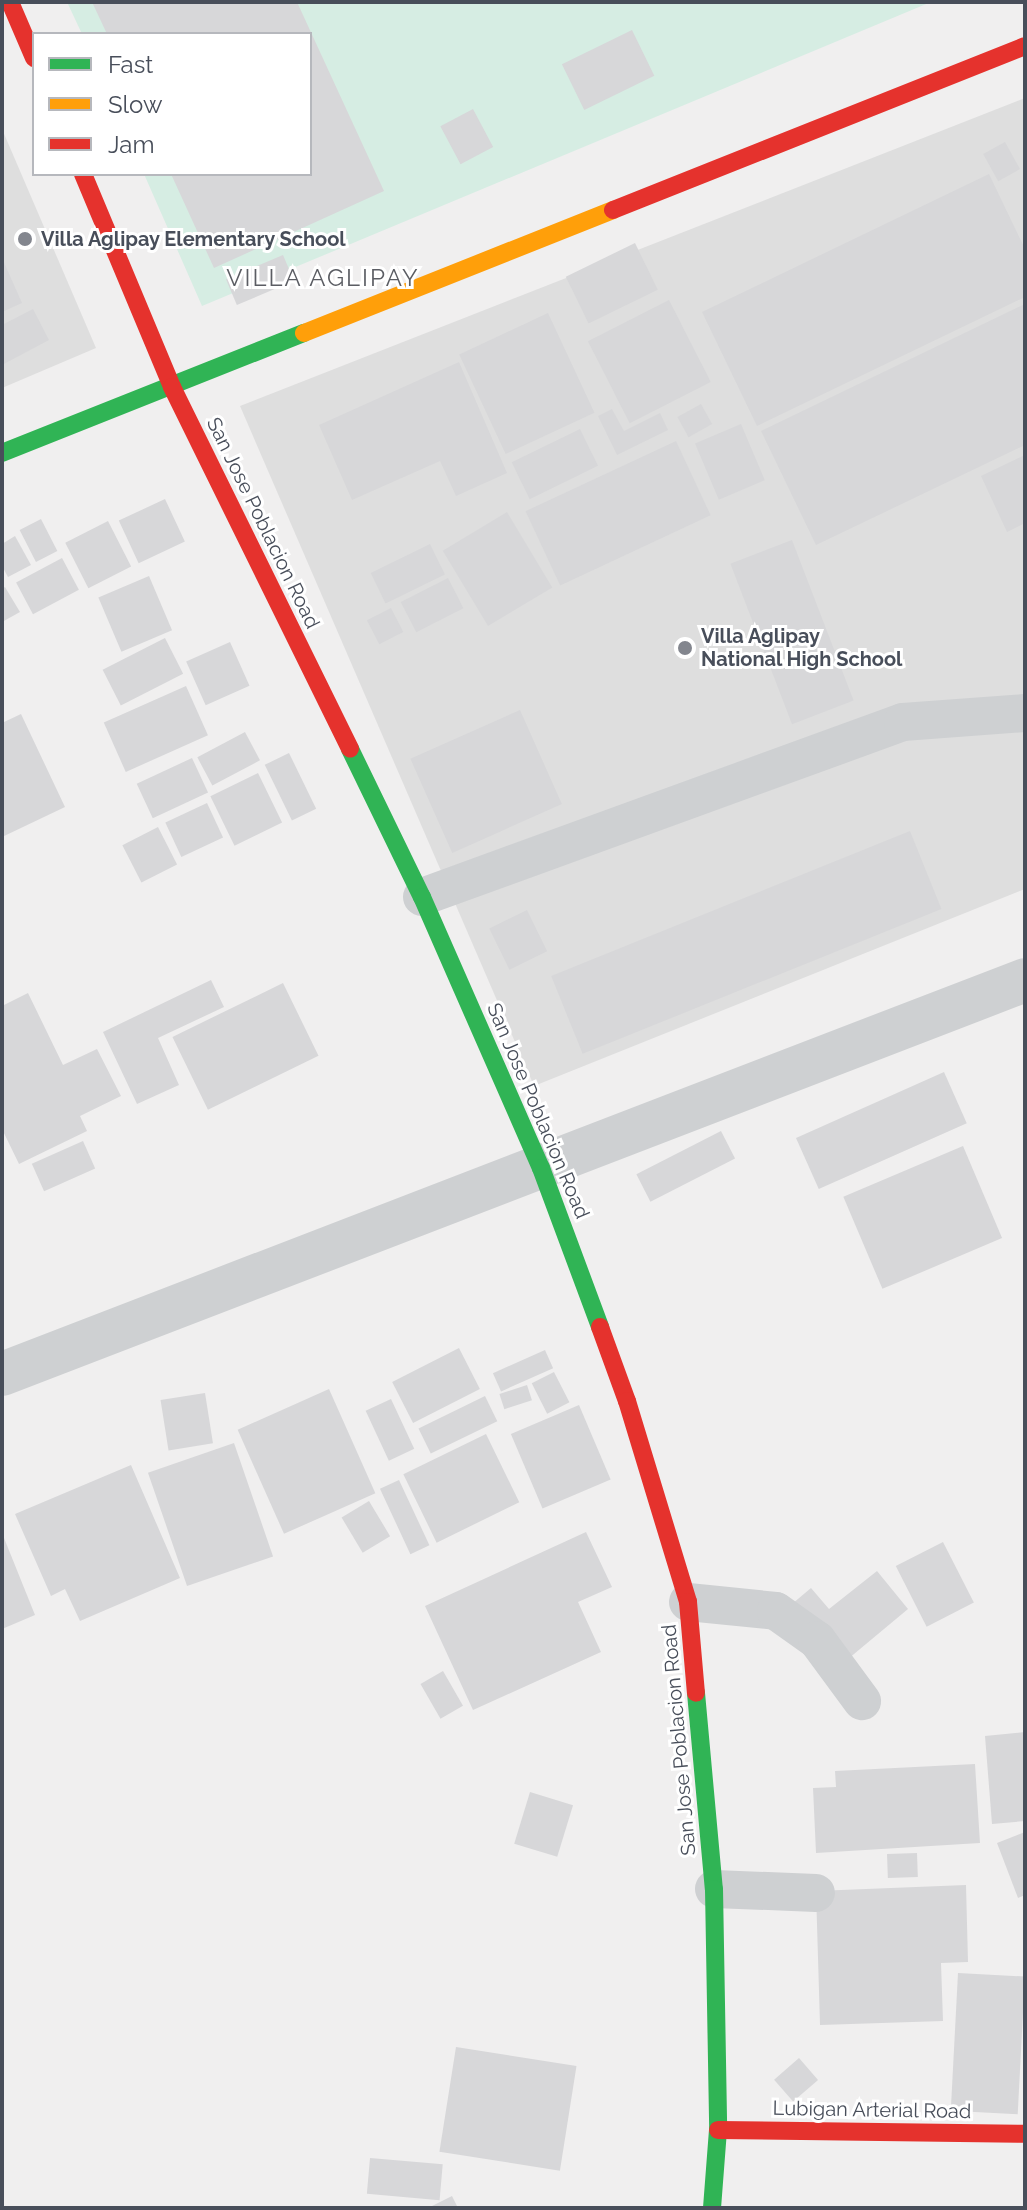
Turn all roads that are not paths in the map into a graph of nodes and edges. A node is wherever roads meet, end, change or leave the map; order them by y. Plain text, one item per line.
1 (10, 2) edge
2 (1025, 46) edge
3 (32, 53) edge
4 (84, 176) edge
5 (172, 387) junction
6 (2, 453) edge
7 (1025, 713) edge
8 (422, 897) junction
9 (1025, 980) edge
10 (541, 1168) junction
11 (2, 1374) edge
12 (688, 1602) junction
13 (862, 1701) dead end
14 (714, 1889) junction
15 (816, 1893) dead end
16 (718, 2130) junction
17 (1025, 2134) edge
18 (712, 2208) edge

1 - 3 street
2 - 5 street
4 - 5 street, San Jose Poblacion Road
5 - 6 street
5 - 8 street, San Jose Poblacion Road
7 - 8 lane
8 - 10 street, San Jose Poblacion Road
9 - 10 street
10 - 11 street
10 - 12 street, San Jose Poblacion Road
12 - 13 lane
12 - 14 street, San Jose Poblacion Road
14 - 15 lane
14 - 16 street, San Jose Poblacion Road
16 - 17 street, Lubigan Arterial Road
16 - 18 street, San Jose Poblacion Road

